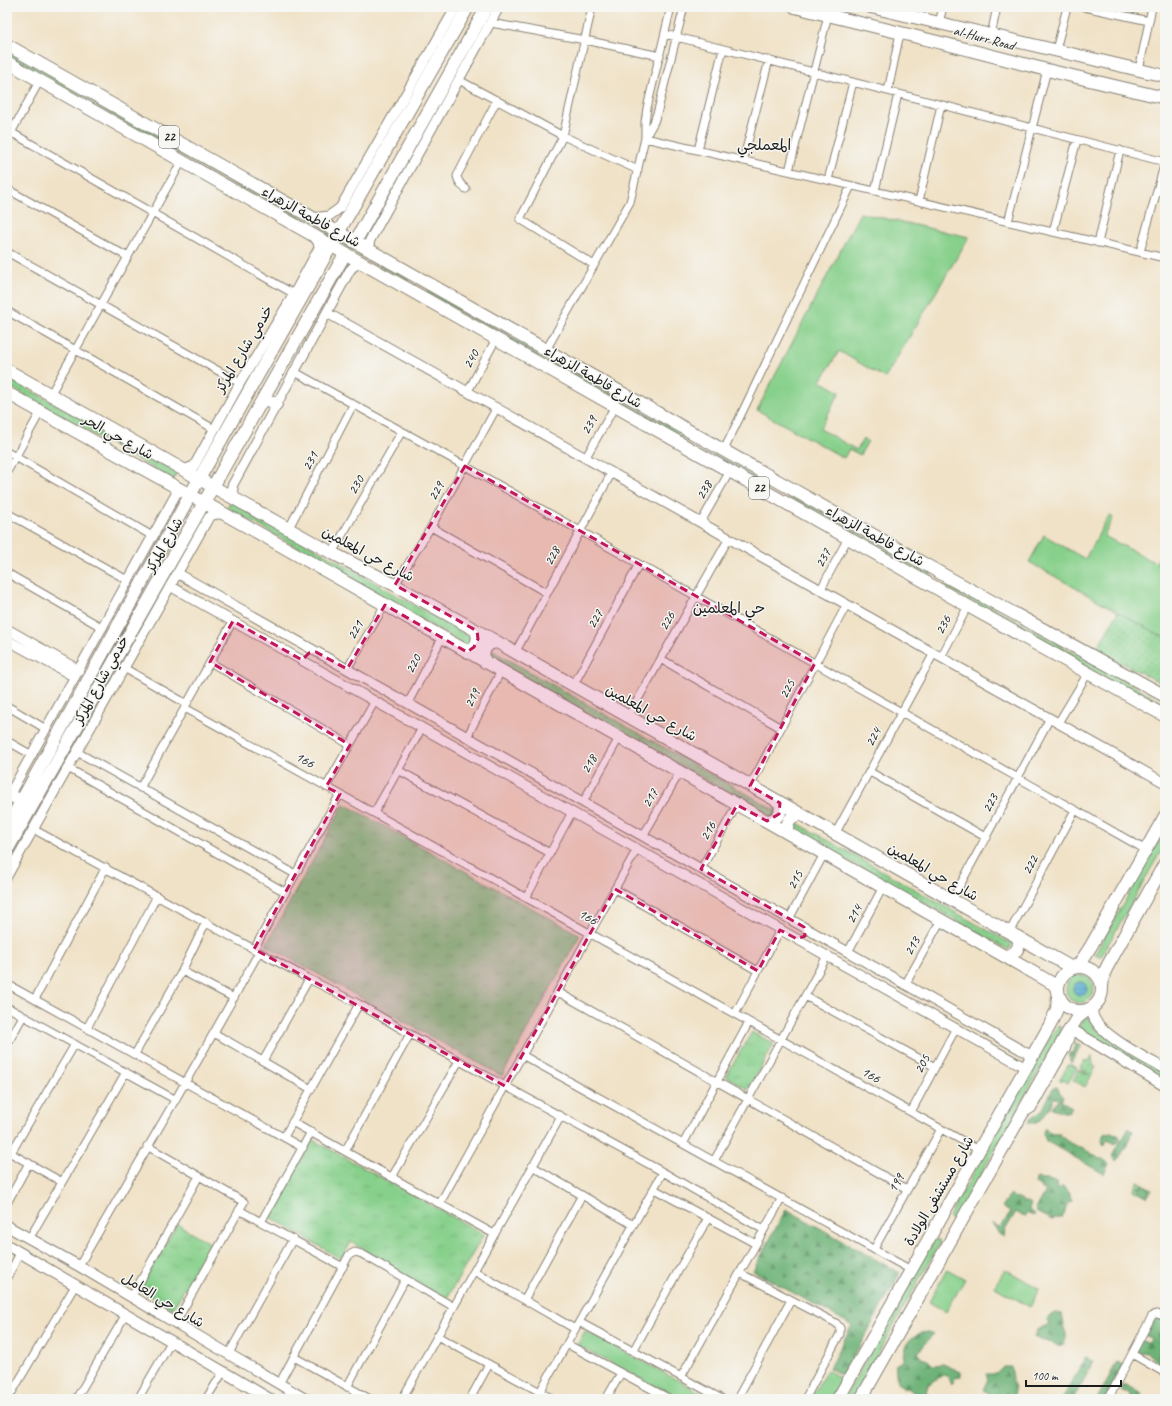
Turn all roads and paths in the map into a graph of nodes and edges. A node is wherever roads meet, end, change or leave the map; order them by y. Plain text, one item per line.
1 (456, 7) edge
2 (468, 7) edge
3 (487, 7) edge
4 (500, 7) edge
5 (592, 7) edge
6 (672, 7) edge
7 (684, 7) edge
8 (794, 7) edge
9 (870, 7) edge
10 (943, 7) edge
11 (997, 7) edge
12 (1067, 7) edge
13 (1084, 7) edge
14 (1152, 7) edge
15 (894, 10) edge
16 (828, 15) junction
17 (1149, 21) junction
18 (491, 23) junction
19 (941, 23) junction
20 (957, 27) junction
21 (900, 33) junction
22 (665, 34) junction
23 (991, 35) junction
24 (676, 37) junction
25 (585, 40) junction
26 (935, 41) junction
27 (7, 45) edge
28 (954, 46) junction
29 (723, 49) junction
30 (1056, 50) junction
31 (660, 56) junction
32 (768, 60) junction
33 (7, 62) edge
34 (1047, 70) junction
35 (1138, 70) junction
36 (813, 72) junction
37 (1165, 76) edge
38 (40, 80) junction
39 (459, 80) junction
40 (853, 82) junction
41 (888, 91) junction
42 (898, 94) junction
43 (1165, 98) edge
44 (497, 100) junction
45 (941, 105) junction
46 (1032, 128) junction
47 (9, 131) edge
48 (563, 136) junction
49 (420, 138) junction
50 (645, 138) junction
51 (7, 140) edge
52 (1077, 140) junction
53 (382, 145) junction
54 (698, 150) junction
55 (1120, 150) junction
56 (182, 161) junction
57 (211, 161) junction
58 (743, 161) junction
59 (1165, 162) edge
60 (227, 170) junction
61 (638, 170) junction
62 (789, 171) junction
63 (203, 173) junction
64 (828, 180) junction
65 (221, 184) junction
66 (851, 186) junction
67 (7, 189) edge
68 (466, 189) dead end
69 (875, 191) junction
70 (919, 201) junction
71 (153, 213) junction
72 (312, 218) junction
73 (1008, 222) junction
74 (337, 229) junction
75 (1053, 232) junction
76 (311, 235) junction
77 (1098, 243) junction
78 (363, 244) junction
79 (328, 246) junction
80 (7, 252) edge
81 (1140, 252) junction
82 (128, 257) junction
83 (1165, 258) edge
84 (351, 260) junction
85 (594, 265) junction
86 (414, 276) junction
87 (430, 284) junction
88 (406, 288) junction
89 (294, 294) junction
90 (422, 297) junction
91 (101, 305) junction
92 (7, 311) edge
93 (327, 313) junction
94 (496, 339) junction
95 (75, 350) junction
96 (546, 350) junction
97 (256, 366) junction
98 (7, 370) edge
99 (295, 372) junction
100 (240, 383) junction
101 (468, 391) junction
102 (7, 393) edge
103 (50, 395) junction
104 (264, 398) junction
105 (276, 404) junction
106 (354, 405) junction
107 (615, 406) junction
108 (497, 407) junction
109 (41, 411) junction
110 (214, 429) junction
111 (402, 431) junction
112 (724, 450) junction
113 (7, 452) edge
114 (15, 457) junction
115 (586, 457) junction
116 (465, 466) junction
117 (179, 468) junction
118 (730, 471) junction
119 (7, 472) edge
120 (612, 472) junction
121 (199, 479) junction
122 (170, 484) junction
123 (213, 487) junction
124 (190, 495) junction
125 (240, 502) junction
126 (209, 506) junction
127 (7, 513) edge
128 (228, 517) junction
129 (701, 522) junction
130 (167, 525) junction
131 (431, 527) junction
132 (289, 528) junction
133 (580, 531) junction
134 (192, 536) junction
135 (154, 537) junction
136 (729, 538) junction
137 (848, 538) junction
138 (332, 553) junction
139 (639, 564) junction
140 (934, 569) junction
141 (7, 573) edge
142 (177, 573) junction
143 (951, 579) junction
144 (129, 581) junction
145 (926, 582) junction
146 (198, 585) junction
147 (395, 585) junction
148 (170, 586) junction
149 (821, 589) junction
150 (944, 592) junction
151 (547, 593) junction
152 (696, 596) junction
153 (191, 598) junction
154 (847, 604) junction
155 (384, 605) junction
156 (968, 606) junction
157 (233, 621) junction
158 (103, 628) junction
159 (7, 629) edge
160 (476, 631) junction
161 (442, 638) junction
162 (7, 640) edge
163 (299, 642) junction
164 (497, 642) junction
165 (466, 651) junction
166 (316, 652) junction
167 (515, 653) junction
168 (292, 655) junction
169 (937, 655) junction
170 (661, 659) junction
171 (210, 662) junction
172 (485, 662) junction
173 (309, 664) junction
174 (815, 664) junction
175 (124, 668) junction
176 (347, 669) junction
177 (501, 671) junction
178 (1088, 673) junction
179 (77, 674) junction
180 (573, 686) junction
181 (1165, 696) edge
182 (375, 701) junction
183 (408, 703) junction
184 (7, 706) edge
185 (186, 706) junction
186 (902, 712) junction
187 (1165, 716) edge
188 (628, 717) junction
189 (1054, 720) junction
190 (422, 728) junction
191 (781, 728) junction
192 (46, 729) junction
193 (467, 737) junction
194 (619, 738) junction
195 (7, 741) edge
196 (350, 745) junction
197 (77, 752) junction
198 (32, 755) junction
199 (68, 768) junction
200 (398, 770) junction
201 (680, 772) junction
202 (870, 772) junction
203 (1018, 778) junction
204 (1165, 783) edge
205 (326, 786) junction
206 (750, 786) junction
207 (50, 787) junction
208 (140, 788) junction
209 (340, 794) junction
210 (8, 797) edge
211 (21, 801) junction
212 (583, 802) junction
213 (780, 802) junction
214 (738, 805) junction
215 (1075, 810) junction
216 (572, 812) junction
217 (374, 813) junction
218 (800, 814) junction
219 (1165, 816) edge
220 (609, 818) junction
221 (767, 822) junction
222 (625, 826) junction
223 (7, 827) edge
224 (33, 829) junction
225 (602, 829) junction
226 (788, 834) junction
227 (835, 834) junction
228 (643, 836) junction
229 (987, 838) junction
230 (619, 839) junction
231 (637, 849) junction
232 (7, 850) edge
233 (1146, 850) junction
234 (550, 853) junction
235 (824, 854) junction
236 (1165, 863) edge
237 (106, 867) junction
238 (702, 870) junction
239 (295, 874) junction
240 (7, 876) edge
241 (884, 887) junction
242 (615, 889) junction
243 (285, 892) junction
244 (157, 896) junction
245 (526, 898) junction
246 (952, 900) junction
247 (789, 919) junction
248 (941, 920) junction
249 (206, 922) junction
250 (804, 928) junction
251 (780, 930) junction
252 (590, 934) junction
253 (1013, 935) junction
254 (819, 936) junction
255 (797, 939) junction
256 (812, 948) junction
257 (257, 950) junction
258 (848, 952) junction
259 (827, 956) junction
260 (1005, 956) junction
261 (1072, 968) junction
262 (182, 971) junction
263 (758, 971) junction
264 (309, 979) junction
265 (7, 984) edge
266 (905, 985) junction
267 (1102, 986) junction
268 (558, 992) junction
269 (1058, 993) junction
270 (805, 996) junction
271 (234, 998) junction
272 (35, 999) junction
273 (358, 1004) junction
274 (7, 1007) edge
275 (1090, 1009) junction
276 (735, 1014) junction
277 (23, 1016) junction
278 (749, 1022) junction
279 (87, 1028) junction
280 (956, 1028) junction
281 (214, 1033) junction
282 (410, 1034) junction
283 (1067, 1034) junction
284 (1080, 1034) junction
285 (781, 1040) junction
286 (7, 1044) edge
287 (75, 1044) junction
288 (1016, 1047) junction
289 (135, 1054) junction
290 (522, 1055) junction
291 (1032, 1056) junction
292 (1009, 1059) junction
293 (263, 1061) junction
294 (459, 1061) junction
295 (935, 1067) junction
296 (1026, 1068) junction
297 (1165, 1069) edge
298 (126, 1072) junction
299 (717, 1082) junction
300 (185, 1083) junction
301 (505, 1086) junction
302 (1165, 1086) edge
303 (311, 1089) junction
304 (748, 1099) junction
305 (176, 1100) junction
306 (911, 1112) junction
307 (560, 1116) junction
308 (1019, 1118) junction
309 (292, 1122) junction
310 (941, 1129) junction
311 (311, 1132) junction
312 (284, 1137) junction
313 (683, 1144) junction
314 (147, 1146) junction
315 (303, 1148) junction
316 (979, 1150) junction
317 (345, 1151) junction
318 (9, 1152) edge
319 (714, 1161) junction
320 (29, 1163) junction
321 (532, 1166) junction
322 (663, 1172) junction
323 (199, 1176) junction
324 (392, 1177) junction
325 (62, 1182) junction
326 (654, 1189) junction
327 (907, 1189) junction
328 (582, 1195) junction
329 (782, 1198) junction
330 (7, 1203) edge
331 (440, 1204) junction
332 (239, 1210) junction
333 (944, 1212) junction
334 (708, 1218) junction
335 (961, 1221) junction
336 (261, 1222) junction
337 (634, 1225) junction
338 (7, 1226) edge
339 (764, 1230) junction
340 (494, 1234) junction
341 (29, 1239) junction
342 (928, 1239) junction
343 (293, 1240) junction
344 (756, 1244) junction
345 (7, 1245) edge
346 (874, 1249) junction
347 (945, 1249) junction
348 (20, 1253) junction
349 (79, 1266) junction
350 (343, 1267) junction
351 (911, 1270) junction
352 (474, 1271) junction
353 (740, 1273) junction
354 (7, 1278) edge
355 (405, 1280) junction
356 (76, 1284) junction
357 (131, 1298) junction
358 (524, 1300) junction
359 (791, 1300) junction
360 (454, 1307) junction
361 (126, 1314) junction
362 (1165, 1317) edge
363 (579, 1322) junction
364 (175, 1324) junction
365 (575, 1329) junction
366 (437, 1336) junction
367 (171, 1342) junction
368 (567, 1344) junction
369 (633, 1351) junction
370 (1132, 1354) junction
371 (228, 1355) junction
372 (294, 1357) junction
373 (489, 1364) junction
374 (223, 1372) junction
375 (620, 1373) junction
376 (1165, 1373) edge
377 (681, 1377) junction
378 (279, 1384) junction
379 (347, 1386) junction
380 (541, 1392) junction
381 (8, 1399) edge
382 (76, 1399) edge
383 (138, 1399) edge
384 (206, 1399) edge
385 (270, 1399) edge
386 (305, 1399) edge
387 (370, 1399) edge
388 (402, 1399) edge
389 (470, 1399) edge
390 (536, 1399) edge
391 (554, 1399) edge
392 (606, 1399) edge
393 (670, 1399) edge
394 (722, 1399) edge
395 (737, 1399) edge
396 (805, 1399) edge
397 (838, 1399) edge
398 (861, 1399) edge
399 (1108, 1399) edge

1 - 53 street
2 - 53 main road
3 - 49 main road
4 - 18 street
5 - 25 street
6 - 22 street
7 - 24 street
8 - 16 main road, al-Hurr Road
9 - 15 main road, al-Hurr Road
10 - 19 street
11 - 23 street
12 - 30 street
13 - 17 street
14 - 17 street
15 - 19 main road, al-Hurr Road
16 - 21 main road, al-Hurr Road
16 - 36 street
17 - 35 street
18 - 25 street
18 - 39 street
19 - 20 main road, al-Hurr Road
19 - 26 main road
20 - 23 main road, al-Hurr Road
20 - 28 main road
21 - 26 main road, al-Hurr Road
21 - 41 street
22 - 24 street
22 - 31 street
23 - 30 main road, al-Hurr Road
24 - 29 street
24 - 50 street
25 - 31 street
25 - 48 street
26 - 28 main road, al-Hurr Road
27 - 57 main road, شارع فاطمة الزهراء / 22
28 - 34 main road, al-Hurr Road
29 - 32 street
29 - 54 street
30 - 35 main road, al-Hurr Road
31 - 50 street
32 - 36 street
32 - 58 street
33 - 38 main road, شارع فاطمة الزهراء / 22
34 - 43 main road, al-Hurr Road
34 - 46 street
35 - 37 main road, al-Hurr Road
36 - 40 street
36 - 62 street
38 - 47 street
38 - 56 main road, شارع فاطمة الزهراء / 22
39 - 44 street
39 - 49 street
40 - 41 street
40 - 64 street
41 - 42 street
42 - 45 street
42 - 69 street
44 - 48 street
44 - 68 street
45 - 46 street
45 - 70 street
46 - 52 street
46 - 73 street
47 - 51 street
47 - 71 street
48 - 61 street
48 - 85 street
49 - 78 main road
49 - 78 street
50 - 54 street
50 - 61 street
52 - 55 street
52 - 75 street
53 - 72 street
53 - 74 main road
54 - 58 street
55 - 59 street
55 - 77 street
56 - 63 main road, شارع فاطمة الزهراء / 22
56 - 71 street
57 - 60 main road, شارع فاطمة الزهراء / 22
57 - 63 main road
58 - 62 street
59 - 81 street
60 - 65 main road
60 - 72 main road, شارع فاطمة الزهراء / 22
61 - 85 street
62 - 64 street
63 - 65 main road, شارع فاطمة الزهراء / 22
64 - 66 street
65 - 76 main road, شارع فاطمة الزهراء / 22
66 - 69 street
66 - 112 street
67 - 82 street
69 - 70 street
70 - 73 street
71 - 82 street
71 - 89 street
72 - 74 main road, شارع فاطمة الزهراء / 22
73 - 75 street
74 - 78 main road, شارع فاطمة الزهراء / 22
75 - 77 street
76 - 79 main road, شارع فاطمة الزهراء / 22
76 - 89 street, خدمي شارع المركز
77 - 81 street
78 - 86 main road, شارع فاطمة الزهراء / 22
79 - 84 main road, شارع فاطمة الزهراء / 22
79 - 97 main road, شارع المركز
80 - 91 street
81 - 83 street
82 - 91 street
84 - 88 main road, شارع فاطمة الزهراء / 22
84 - 93 street
84 - 104 main road, شارع المركز
85 - 96 street
86 - 87 main road, شارع فاطمة الزهراء / 22
86 - 88 main road
87 - 90 main road
87 - 96 main road, شارع فاطمة الزهراء / 22
88 - 90 main road, شارع فاطمة الزهراء / 22
89 - 97 street, خدمي شارع المركز
90 - 94 main road, شارع فاطمة الزهراء / 22
91 - 95 street
91 - 100 street
92 - 95 street
93 - 99 street
93 - 101 street
94 - 101 street, 240
94 - 107 main road, شارع فاطمة الزهراء / 22
95 - 103 street
95 - 110 street
96 - 112 main road, شارع فاطمة الزهراء / 22
97 - 100 street, خدمي شارع المركز
97 - 121 main road, شارع المركز
98 - 103 main road, شارع حي الحر
99 - 105 street
99 - 106 street
100 - 110 street, خدمي شارع المركز
101 - 108 street
102 - 109 main road, شارع حي الحر
103 - 117 main road, شارع حي الحر
104 - 105 main road
104 - 123 main road, شارع المركز
105 - 125 street
106 - 111 street
106 - 132 street, 231
107 - 115 street, 239
107 - 118 main road, شارع فاطمة الزهراء / 22
108 - 115 street
108 - 116 street, 229
109 - 114 street
109 - 122 main road, شارع حي الحر
110 - 117 street, خدمي شارع المركز
111 - 116 street
111 - 138 street, 230
112 - 140 main road, شارع فاطمة الزهراء / 22
113 - 114 street
114 - 119 street
114 - 135 street
115 - 120 street
116 - 131 street, 229
116 - 133 street
117 - 121 main road, شارع حي الحر
118 - 129 street, 238
118 - 137 main road, شارع فاطمة الزهراء / 22
120 - 129 street
120 - 133 street, 228
121 - 123 main road, شارع حي الحر
121 - 124 main road, شارع المركز
122 - 124 main road, شارع حي الحر
122 - 130 street, خدمي شارع المركز
123 - 125 main road, شارع حي المعلمين
123 - 126 main road, شارع المركز
124 - 126 main road, شارع حي الحر
124 - 130 main road, شارع المركز
125 - 132 main road, شارع حي المعلمين
126 - 128 main road
126 - 134 main road, شارع المركز
127 - 144 street
128 - 134 street, خدمي شارع المركز
128 - 155 main road
129 - 136 street
130 - 135 street, خدمي شارع المركز
130 - 211 main road, شارع المركز
131 - 147 street, 229
131 - 151 street
132 - 138 main road, شارع حي المعلمين
133 - 139 street
133 - 151 street, 228
134 - 142 street, خدمي شارع المركز
134 - 207 main road, شارع المركز
135 - 144 street, خدمي شارع المركز
136 - 149 street
136 - 152 street, 226
137 - 145 main road, شارع فاطمة الزهراء / 22
137 - 149 street, 237
138 - 147 main road, شارع حي المعلمين
139 - 152 street
139 - 180 street, 227
140 - 143 main road, شارع فاطمة الزهراء / 22
140 - 145 main road
141 - 158 street
142 - 146 street
142 - 148 street, خدمي شارع المركز
143 - 150 main road
143 - 181 main road, شارع فاطمة الزهراء / 22
144 - 158 street, خدمي شارع المركز
145 - 150 main road, شارع فاطمة الزهراء / 22
146 - 153 street
146 - 163 street
147 - 160 main road, شارع حي المعلمين
148 - 153 street
148 - 175 street, خدمي شارع المركز
149 - 154 street
150 - 156 main road, شارع فاطمة الزهراء / 22
151 - 167 street, 228
152 - 170 street, 226
152 - 174 street
153 - 157 street
154 - 169 street
154 - 174 street, 225
155 - 161 main road
155 - 176 street, 221
156 - 169 street, 236
156 - 178 main road, شارع فاطمة الزهراء / 22
157 - 168 street
157 - 171 street
158 - 179 street, خدمي شارع المركز
159 - 179 street
160 - 164 main road, شارع حي المعلمين
160 - 165 main road
161 - 165 main road
161 - 183 street, 220
162 - 179 street
163 - 166 street
163 - 168 street
164 - 167 main road, شارع حي المعلمين
164 - 172 main road
165 - 172 main road
166 - 173 street
166 - 176 street
167 - 180 main road, شارع حي المعلمين
168 - 173 street
169 - 186 street, 224
169 - 189 street
170 - 188 street, 226
170 - 191 street
171 - 185 street
171 - 196 street
172 - 177 main road
173 - 182 street
174 - 186 street
174 - 191 street, 225
175 - 185 street, 166
175 - 197 street, خدمي شارع المركز
176 - 183 street
177 - 193 street, 219
177 - 194 main road
178 - 187 main road, شارع فاطمة الزهراء / 22
178 - 189 street, 223
179 - 192 street, خدمي شارع المركز
180 - 188 main road, شارع حي المعلمين
182 - 190 street
182 - 196 street
183 - 193 street
184 - 192 street
185 - 205 street, 166
185 - 208 street
186 - 202 street, 224
186 - 203 street
188 - 206 main road, شارع حي المعلمين
189 - 203 street, 223
189 - 204 street
190 - 200 street
190 - 216 street
191 - 206 street, 225
192 - 198 street, خدمي شارع المركز
193 - 212 street
194 - 201 main road
194 - 212 street, 218
195 - 198 street
196 - 205 street
197 - 199 street, خدمي شارع المركز
197 - 208 street
198 - 210 street, خدمي شارع المركز
199 - 207 street, خدمي شارع المركز
199 - 243 street
200 - 217 street
200 - 234 street
201 - 214 main road
201 - 228 street, 217
202 - 227 street, 224
202 - 229 street
203 - 215 street
203 - 229 street, 223
205 - 209 street, 166
206 - 213 main road, شارع حي المعلمين
207 - 224 street, خدمي شارع المركز
207 - 232 main road, شارع المركز
208 - 239 street
209 - 217 street, 166
209 - 239 street
210 - 211 main road
211 - 223 main road, شارع المركز
212 - 220 street
213 - 218 main road, شارع حي المعلمين
213 - 221 main road
214 - 221 main road
214 - 238 street, 216
215 - 233 street
215 - 253 street, 222
216 - 225 street
216 - 234 street
217 - 245 street, 166
218 - 226 main road
218 - 227 main road, شارع حي المعلمين
219 - 233 main road
220 - 222 street
220 - 225 street
221 - 226 main road
222 - 228 street
222 - 230 street
224 - 237 street
224 - 240 street, خدمي شارع المركز
225 - 230 street
226 - 235 main road
227 - 246 main road, شارع حي المعلمين
228 - 238 street
229 - 246 street, 223
230 - 231 street
231 - 242 street
231 - 251 street
233 - 261 main road
234 - 245 street
235 - 241 main road
235 - 247 street, 215
236 - 267 main road
237 - 244 street
237 - 272 street
238 - 247 street
239 - 243 street
241 - 248 main road
241 - 258 street, 214
242 - 252 street
242 - 263 street
243 - 257 street
244 - 249 street
244 - 279 street
245 - 252 street, 166
246 - 253 main road, شارع حي المعلمين
247 - 250 street
248 - 260 main road
248 - 266 street, 213
249 - 257 street
249 - 262 street
250 - 254 street
250 - 255 street
251 - 255 street
251 - 263 street
252 - 268 street
252 - 276 street, 166
253 - 260 main road
253 - 261 main road, شارع حي المعلمين
254 - 256 street
254 - 258 street
255 - 256 street
256 - 259 street
257 - 264 street
257 - 271 street
258 - 266 street
259 - 270 street
259 - 280 street
260 - 269 main road
261 - 267 main road
261 - 269 main road
262 - 271 street
262 - 289 street
263 - 276 street
264 - 273 street
264 - 293 street
265 - 272 street
266 - 288 street
267 - 275 main road
268 - 290 street
268 - 299 street
269 - 275 main road
269 - 291 main road, شارع مستشفى الولادة
270 - 285 street
270 - 295 street
271 - 281 street
272 - 279 street
273 - 282 street
273 - 303 street
274 - 277 street
275 - 283 main road
275 - 297 main road
276 - 278 street, 166
277 - 286 street
277 - 287 street
278 - 285 street, 166
278 - 299 street
279 - 289 street
280 - 292 street
280 - 295 street, 205
281 - 293 street
281 - 300 street
282 - 294 street
282 - 317 street
283 - 284 main road
283 - 308 main road
284 - 302 main road
284 - 308 street
285 - 304 street
285 - 306 street, 166
287 - 298 street
287 - 318 street
288 - 291 street
288 - 292 street
289 - 300 street
290 - 301 street
290 - 313 street
291 - 296 main road, شارع مستشفى الولادة
292 - 296 street
293 - 303 street
294 - 301 street
294 - 324 street
295 - 306 street, 205
296 - 316 main road, شارع مستشفى الولادة
298 - 305 street
298 - 325 street
299 - 304 street
299 - 313 street
300 - 305 street
300 - 312 street
301 - 307 street
301 - 331 street
303 - 309 street
304 - 319 street
304 - 327 street
305 - 314 street
306 - 310 street, 166
307 - 321 street
307 - 322 street
308 - 335 main road
309 - 311 street
309 - 312 street
310 - 316 street, 166
310 - 327 street, 199
311 - 315 street
311 - 317 street
312 - 315 street
313 - 319 street
314 - 323 street
314 - 349 street
315 - 336 street
316 - 333 main road, شارع مستشفى الولادة
317 - 324 street
318 - 320 street
319 - 329 street
320 - 325 street
320 - 330 street
321 - 328 street
321 - 340 street
322 - 326 street
322 - 339 street
323 - 332 street
323 - 357 street
324 - 331 street
325 - 341 street
326 - 334 street
326 - 337 street
327 - 346 street, 199
328 - 337 street
328 - 358 street
329 - 339 street
329 - 346 street
331 - 340 street
332 - 336 street
332 - 364 street
333 - 335 main road
333 - 342 main road, شارع مستشفى الولادة
334 - 344 street
334 - 369 street
335 - 347 main road
336 - 343 street
337 - 363 street
338 - 341 main road, شارع حي العامل
339 - 344 street
340 - 352 street
341 - 349 main road, شارع حي العامل
342 - 347 main road
342 - 351 main road, شارع مستشفى الولادة
343 - 350 street
343 - 371 street
344 - 353 street
345 - 348 main road
346 - 351 street
347 - 398 main road
348 - 354 street
348 - 356 main road
349 - 357 main road, شارع حي العامل
350 - 355 street
350 - 372 street
351 - 397 main road, شارع مستشفى الولادة
352 - 358 street
352 - 360 street
353 - 359 street
353 - 377 street
355 - 360 street
355 - 379 street
356 - 361 main road
356 - 381 street
357 - 364 main road, شارع حي العامل
358 - 365 street
359 - 395 street
359 - 396 street
360 - 366 street
361 - 367 main road
361 - 382 street
362 - 370 street
363 - 365 street
363 - 369 street
364 - 371 main road, شارع حي العامل
365 - 368 street
366 - 373 street
366 - 388 street
367 - 374 main road
367 - 383 street
368 - 375 street
368 - 380 street
369 - 377 street
370 - 376 street
370 - 399 street
371 - 378 main road, شارع حي العامل
372 - 378 street
372 - 379 street
373 - 380 street
373 - 389 street
374 - 384 street
374 - 385 main road
375 - 392 street
375 - 393 street
377 - 394 street
378 - 386 main road, شارع حي العامل
379 - 387 street
380 - 390 street
380 - 391 street

